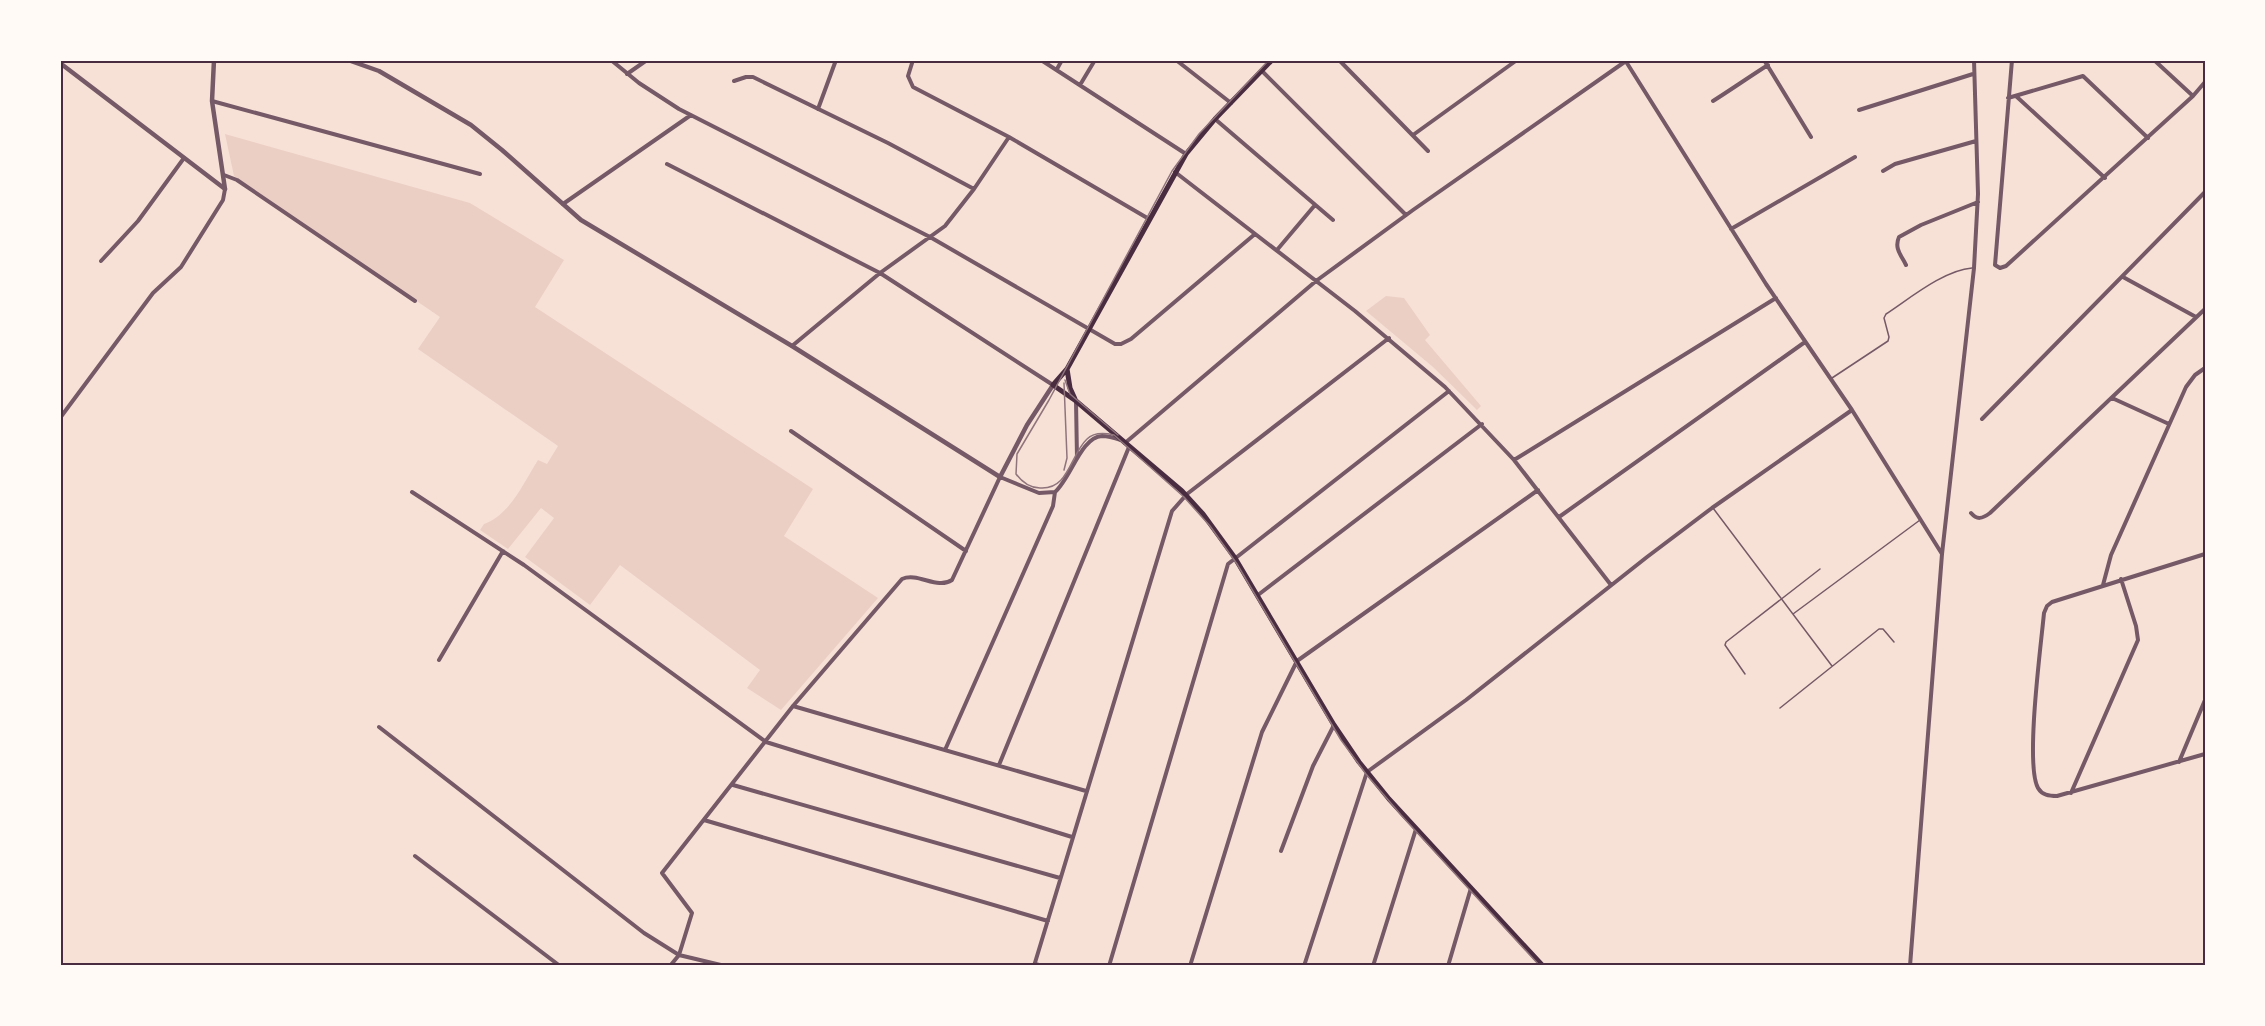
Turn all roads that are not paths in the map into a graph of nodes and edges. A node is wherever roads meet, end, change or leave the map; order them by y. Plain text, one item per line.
1 (214, 60) edge
2 (348, 60) edge
3 (610, 60) edge
4 (646, 60) edge
5 (836, 60) edge
6 (913, 60) edge
7 (1041, 60) edge
8 (1062, 60) edge
9 (1095, 60) edge
10 (1176, 60) edge
11 (1272, 60) edge
12 (1339, 60) edge
13 (1507, 60) edge
14 (1764, 60) edge
15 (1974, 60) edge
16 (2012, 60) edge
17 (2154, 60) edge
18 (1625, 61) edge
19 (1515, 62) edge
20 (60, 63) edge
21 (1768, 65) junction
22 (1057, 69) junction
23 (1262, 70) junction
24 (627, 74) junction
25 (1973, 74) junction
26 (734, 81) dead end
27 (2205, 81) edge
28 (1080, 85) junction
29 (2017, 96) junction
30 (2193, 96) junction
31 (2008, 98) junction
32 (212, 101) junction
33 (1713, 101) dead end
34 (1231, 103) junction
35 (818, 109) junction
36 (1859, 110) dead end
37 (691, 116) junction
38 (1215, 118) junction
39 (1413, 135) junction
40 (1009, 137) junction
41 (1811, 137) dead end
42 (2148, 138) junction
43 (1976, 141) junction
44 (1428, 151) dead end
45 (1186, 154) junction
46 (1855, 157) dead end
47 (184, 158) junction
48 (667, 164) dead end
49 (1883, 171) dead end
50 (1174, 172) junction
51 (480, 174) dead end
52 (224, 175) junction
53 (2104, 178) junction
54 (225, 189) junction
55 (974, 189) junction
56 (2205, 192) edge
57 (1978, 202) junction
58 (563, 205) junction
59 (1315, 205) junction
60 (1406, 215) junction
61 (1149, 219) junction
62 (1332, 220) dead end
63 (1731, 229) junction
64 (1255, 234) junction
65 (930, 237) junction
66 (1277, 250) junction
67 (101, 261) dead end
68 (1906, 265) dead end
69 (1974, 268) junction
70 (880, 273) junction
71 (2123, 277) junction
72 (1316, 281) junction
73 (1776, 298) junction
74 (415, 301) dead end
75 (2205, 309) edge
76 (2196, 318) junction
77 (1089, 329) junction
78 (1389, 338) junction
79 (1805, 342) junction
80 (792, 346) junction
81 (2205, 368) edge
82 (1067, 369) junction
83 (1832, 379) junction
84 (1053, 385) junction
85 (1449, 391) junction
86 (2112, 398) junction
87 (1076, 401) junction
88 (1852, 410) junction
89 (60, 418) edge
90 (1982, 419) dead end
91 (1482, 424) junction
92 (2169, 424) junction
93 (791, 431) dead end
94 (1125, 443) junction
95 (1077, 459) junction
96 (1514, 460) junction
97 (999, 477) junction
98 (1538, 490) junction
99 (412, 492) dead end
100 (1055, 492) junction
101 (1186, 495) junction
102 (1712, 508) junction
103 (1971, 513) dead end
104 (1559, 517) junction
105 (1920, 520) junction
106 (503, 551) junction
107 (966, 551) junction
108 (1942, 554) junction
109 (2205, 554) edge
110 (1235, 558) junction
111 (1820, 569) dead end
112 (2121, 579) junction
113 (1611, 585) junction
114 (2103, 585) junction
115 (1258, 595) junction
116 (1781, 599) junction
117 (1793, 614) junction
118 (1894, 642) dead end
119 (439, 660) dead end
120 (1297, 661) junction
121 (1832, 666) junction
122 (1745, 674) dead end
123 (2205, 700) edge
124 (793, 706) junction
125 (1780, 708) dead end
126 (1334, 725) junction
127 (379, 727) dead end
128 (766, 742) junction
129 (945, 750) junction
130 (2205, 754) edge
131 (2178, 762) junction
132 (999, 765) junction
133 (1367, 772) junction
134 (733, 785) junction
135 (1086, 791) junction
136 (2071, 794) junction
137 (704, 820) junction
138 (1416, 828) junction
139 (1072, 837) junction
140 (1281, 851) dead end
141 (415, 856) dead end
142 (1060, 878) junction
143 (1471, 888) junction
144 (1048, 921) junction
145 (679, 955) junction
146 (1537, 963) edge
147 (1035, 965) edge
148 (560, 966) edge
149 (670, 966) edge
150 (725, 966) edge
151 (1043, 966) edge
152 (1109, 966) edge
153 (1190, 966) edge
154 (1304, 966) edge
155 (1373, 966) edge
156 (1448, 966) edge
157 (1543, 966) edge
158 (1910, 966) edge

1 - 32 street
2 - 58 street
3 - 24 street
4 - 24 street
5 - 35 street
6 - 40 street
7 - 22 street
8 - 22 street
9 - 28 street
10 - 34 street
11 - 23 main road
12 - 39 street
13 - 19 street
14 - 21 street
15 - 25 street
16 - 31 street
17 - 30 street
18 - 60 street
18 - 63 street
19 - 39 street
20 - 47 street
21 - 33 street
21 - 41 street
22 - 28 street
23 - 34 main road
23 - 60 street
24 - 37 street
25 - 36 street
25 - 43 street
26 - 35 street
27 - 30 street
28 - 45 street
29 - 31 street
29 - 42 street
29 - 53 street
30 - 42 street
31 - 53 street
32 - 51 street
32 - 52 street
34 - 38 main road
35 - 55 street
37 - 58 street
37 - 65 street
38 - 45 main road
38 - 59 street
39 - 44 street
40 - 55 street
40 - 61 street
42 - 53 street
43 - 49 street
43 - 57 street
45 - 50 main road
46 - 63 street
47 - 54 street
47 - 67 street
48 - 70 street
50 - 61 main road
50 - 64 street
52 - 54 street
52 - 74 street
54 - 89 street
55 - 65 street
56 - 71 street
57 - 68 street
57 - 69 street
58 - 80 street
59 - 62 street
59 - 66 street
60 - 72 street
61 - 77 main road
63 - 73 street
64 - 66 street
64 - 77 street
65 - 70 street
65 - 77 street
66 - 72 street
69 - 83 lane
69 - 108 street
70 - 80 street
70 - 84 street
71 - 76 street
71 - 90 street
72 - 78 street
72 - 94 street
73 - 79 street
73 - 96 street
75 - 76 street
76 - 86 street
77 - 82 main road
78 - 85 street
78 - 101 street
79 - 83 street
79 - 104 street
80 - 97 street
81 - 92 street
82 - 84 main road
82 - 87 main road
83 - 88 street
84 - 87 main road
84 - 97 street
85 - 91 street
85 - 110 street
86 - 92 street
86 - 103 street
87 - 94 main road
87 - 95 street
88 - 102 street
88 - 105 street
91 - 96 street
91 - 115 street
92 - 114 street
93 - 107 street
94 - 95 street
94 - 101 main road
94 - 132 street
95 - 100 street
96 - 98 street
97 - 100 street
97 - 107 street
98 - 104 street
98 - 120 street
99 - 106 street
100 - 129 street
101 - 110 main road
101 - 135 street
102 - 113 street
102 - 116 lane
104 - 113 street
105 - 108 street
105 - 117 lane
106 - 119 street
106 - 128 street
107 - 124 street
108 - 158 street
109 - 112 street
110 - 115 main road
110 - 152 street
111 - 116 lane
112 - 114 street
112 - 136 street
113 - 133 street
114 - 136 street
115 - 120 main road
116 - 117 lane
116 - 122 lane
117 - 121 lane
118 - 121 lane
120 - 126 main road
120 - 153 street
121 - 125 lane
123 - 131 street
124 - 128 street
124 - 129 street
126 - 133 main road
126 - 140 street
127 - 145 street
128 - 134 street
128 - 139 street
129 - 132 street
130 - 131 street
131 - 136 street
132 - 135 street
133 - 138 main road
133 - 154 street
134 - 137 street
134 - 142 street
135 - 139 street
137 - 144 street
137 - 145 street
138 - 143 main road
138 - 155 street
139 - 142 street
141 - 148 street
142 - 144 street
143 - 146 main road
143 - 156 street
144 - 147 street
145 - 149 street
145 - 150 street
146 - 157 main road
147 - 151 street

